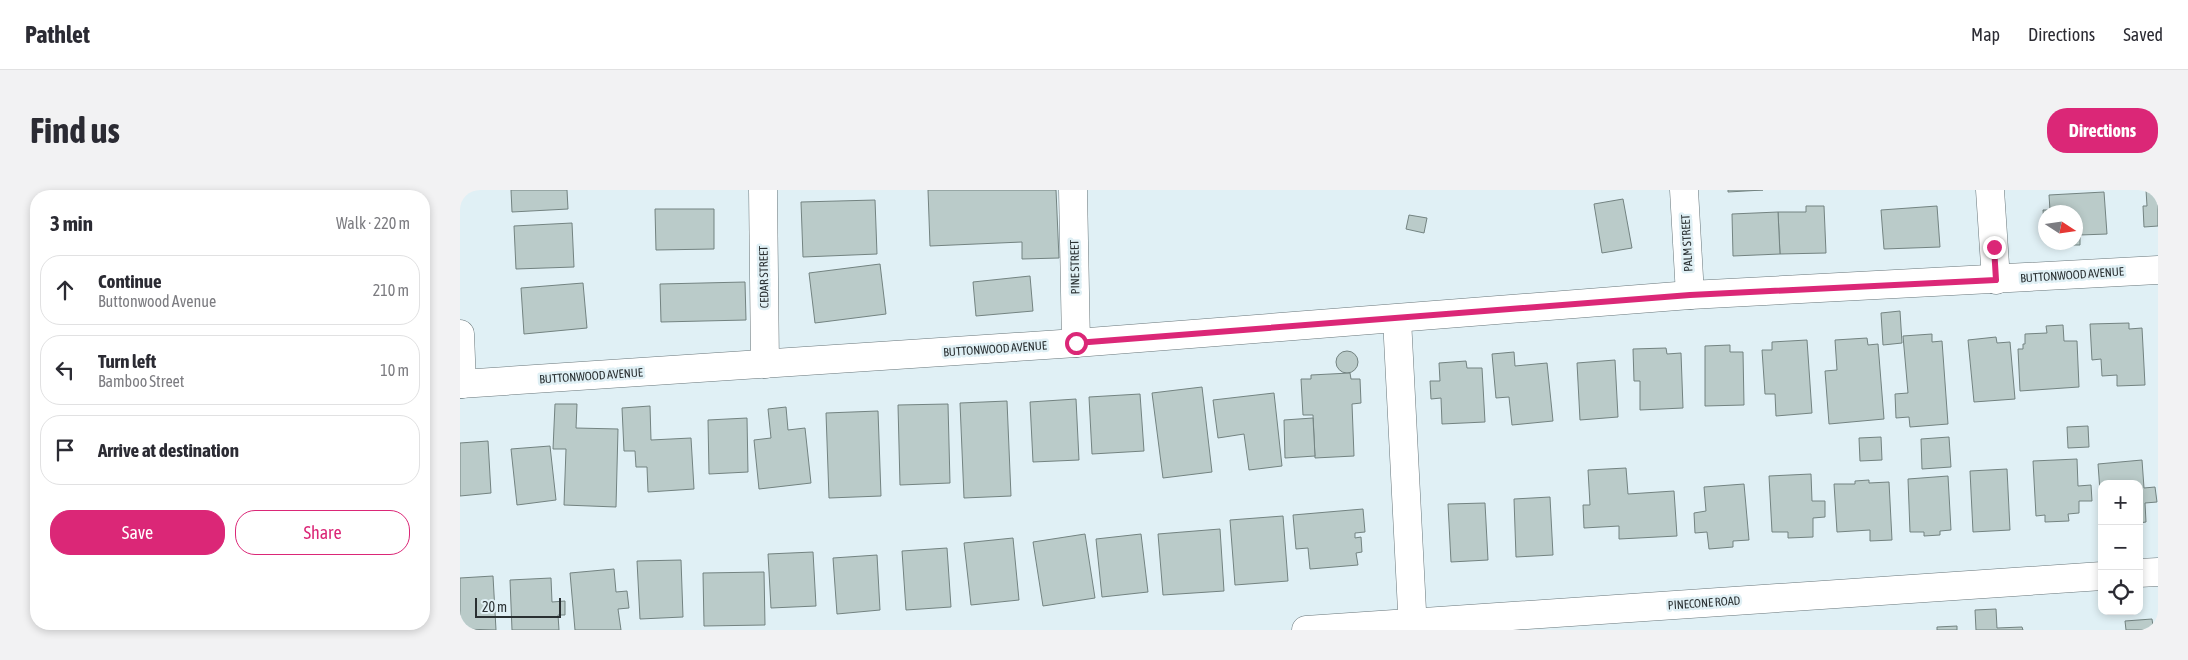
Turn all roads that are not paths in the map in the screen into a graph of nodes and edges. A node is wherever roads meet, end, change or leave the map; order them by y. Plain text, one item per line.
1 (763, 190) edge
2 (1073, 190) edge
3 (1684, 190) edge
4 (1990, 190) edge
5 (2158, 270) edge
6 (1996, 280) junction
7 (1690, 295) junction
8 (1397, 319) junction
9 (460, 334) edge
10 (1076, 343) junction
11 (766, 364) junction
12 (461, 384) edge
13 (2158, 572) edge
14 (2143, 573) edge
15 (2098, 576) edge
16 (1413, 626) edge
17 (1306, 630) edge

1 - 11 street, CEDAR STREET
2 - 10 street, PINE STREET
3 - 7 street, PALM STREET
4 - 6 street
5 - 6 street, BUTTONWOOD AVENUE
6 - 7 street, BUTTONWOOD AVENUE
7 - 8 street, BUTTONWOOD AVENUE
8 - 10 street, BUTTONWOOD AVENUE
8 - 16 street
9 - 12 street
10 - 11 street, BUTTONWOOD AVENUE
11 - 12 street, BUTTONWOOD AVENUE
13 - 14 street
15 - 16 street, PINECONE ROAD
16 - 17 street, PINECONE ROAD

